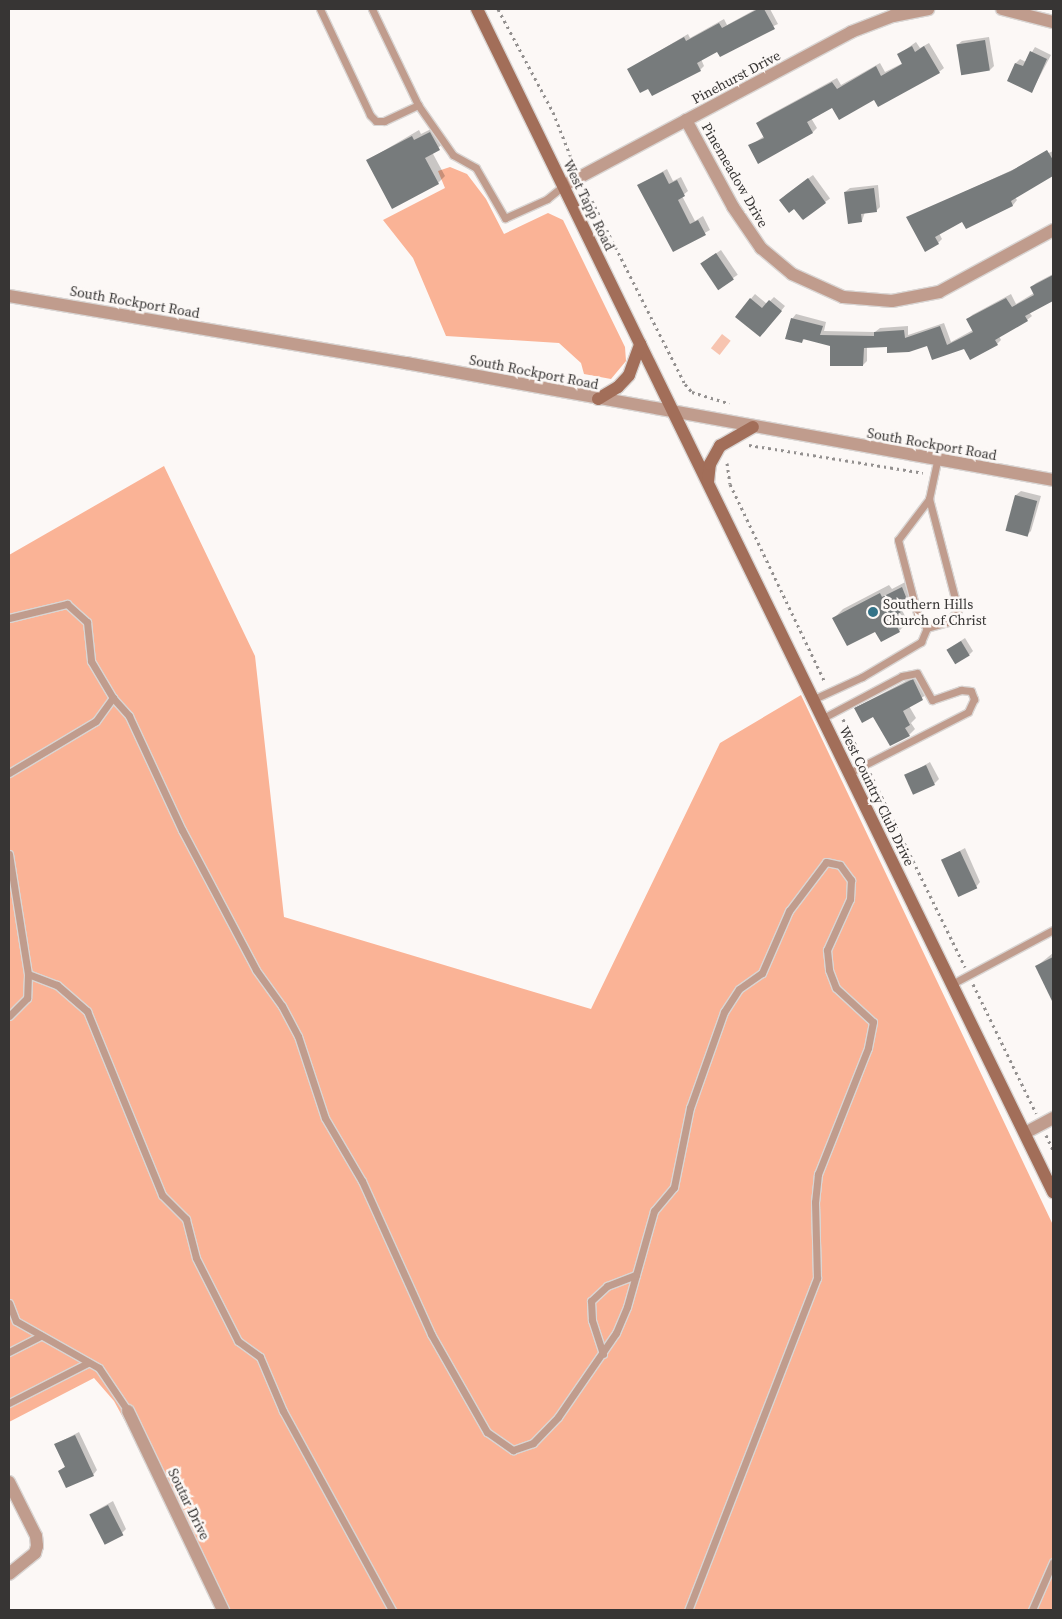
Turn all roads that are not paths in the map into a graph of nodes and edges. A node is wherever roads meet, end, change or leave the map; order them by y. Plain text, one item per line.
1 (320, 9) edge
2 (372, 9) edge
3 (477, 9) edge
4 (928, 9) edge
5 (1002, 9) edge
6 (1053, 22) edge
7 (418, 105) junction
8 (686, 120) junction
9 (563, 186) junction
10 (1053, 230) edge
11 (9, 296) edge
12 (640, 344) junction
13 (598, 399) junction
14 (674, 413) junction
15 (753, 427) junction
16 (937, 460) junction
17 (1053, 480) edge
18 (708, 482) junction
19 (929, 499) junction
20 (9, 618) edge
21 (928, 628) junction
22 (113, 698) junction
23 (814, 699) junction
24 (823, 718) junction
25 (9, 772) edge
26 (849, 773) junction
27 (9, 854) edge
28 (1053, 930) edge
29 (28, 974) junction
30 (952, 984) junction
31 (9, 1016) edge
32 (1053, 1118) edge
33 (1025, 1133) junction
34 (1053, 1192) edge
35 (636, 1275) junction
36 (10, 1307) edge
37 (41, 1336) junction
38 (9, 1352) edge
39 (603, 1354) junction
40 (88, 1363) junction
41 (9, 1402) edge
42 (128, 1411) joint
43 (9, 1482) edge
44 (1053, 1562) edge
45 (9, 1574) edge
46 (223, 1610) edge
47 (392, 1610) edge
48 (688, 1610) edge
49 (1032, 1610) edge

1 - 7 lane
2 - 7 lane
3 - 9 main road, West Tapp Road
4 - 8 street, Pinehurst Drive
5 - 6 street
7 - 9 lane
8 - 9 street, Pinehurst Drive
8 - 10 street, Pinemeadow Drive
9 - 12 main road, West Tapp Road
11 - 13 street, South Rockport Road
12 - 13 main road
12 - 14 main road, West Tapp Road
13 - 14 street, South Rockport Road
14 - 15 street, South Rockport Road
14 - 18 main road, West Country Club Drive
15 - 16 street, South Rockport Road
15 - 18 main road
16 - 17 street, South Rockport Road
16 - 19 lane
18 - 23 main road, West Country Club Drive
19 - 21 lane
19 - 21 lane
20 - 22 lane
21 - 23 lane
22 - 25 lane
22 - 39 lane
23 - 24 main road, West Country Club Drive
24 - 26 main road, West Country Club Drive
24 - 26 lane
26 - 30 main road, West Country Club Drive
27 - 29 lane
28 - 30 lane
29 - 31 lane
29 - 47 lane
30 - 33 main road, West Country Club Drive
32 - 33 street
33 - 34 main road, West Country Club Drive
35 - 39 lane
35 - 39 lane
35 - 48 lane
36 - 37 lane
37 - 38 lane
37 - 40 lane
40 - 41 lane
40 - 42 lane
42 - 46 street, Soutar Drive
43 - 45 street
44 - 49 lane

